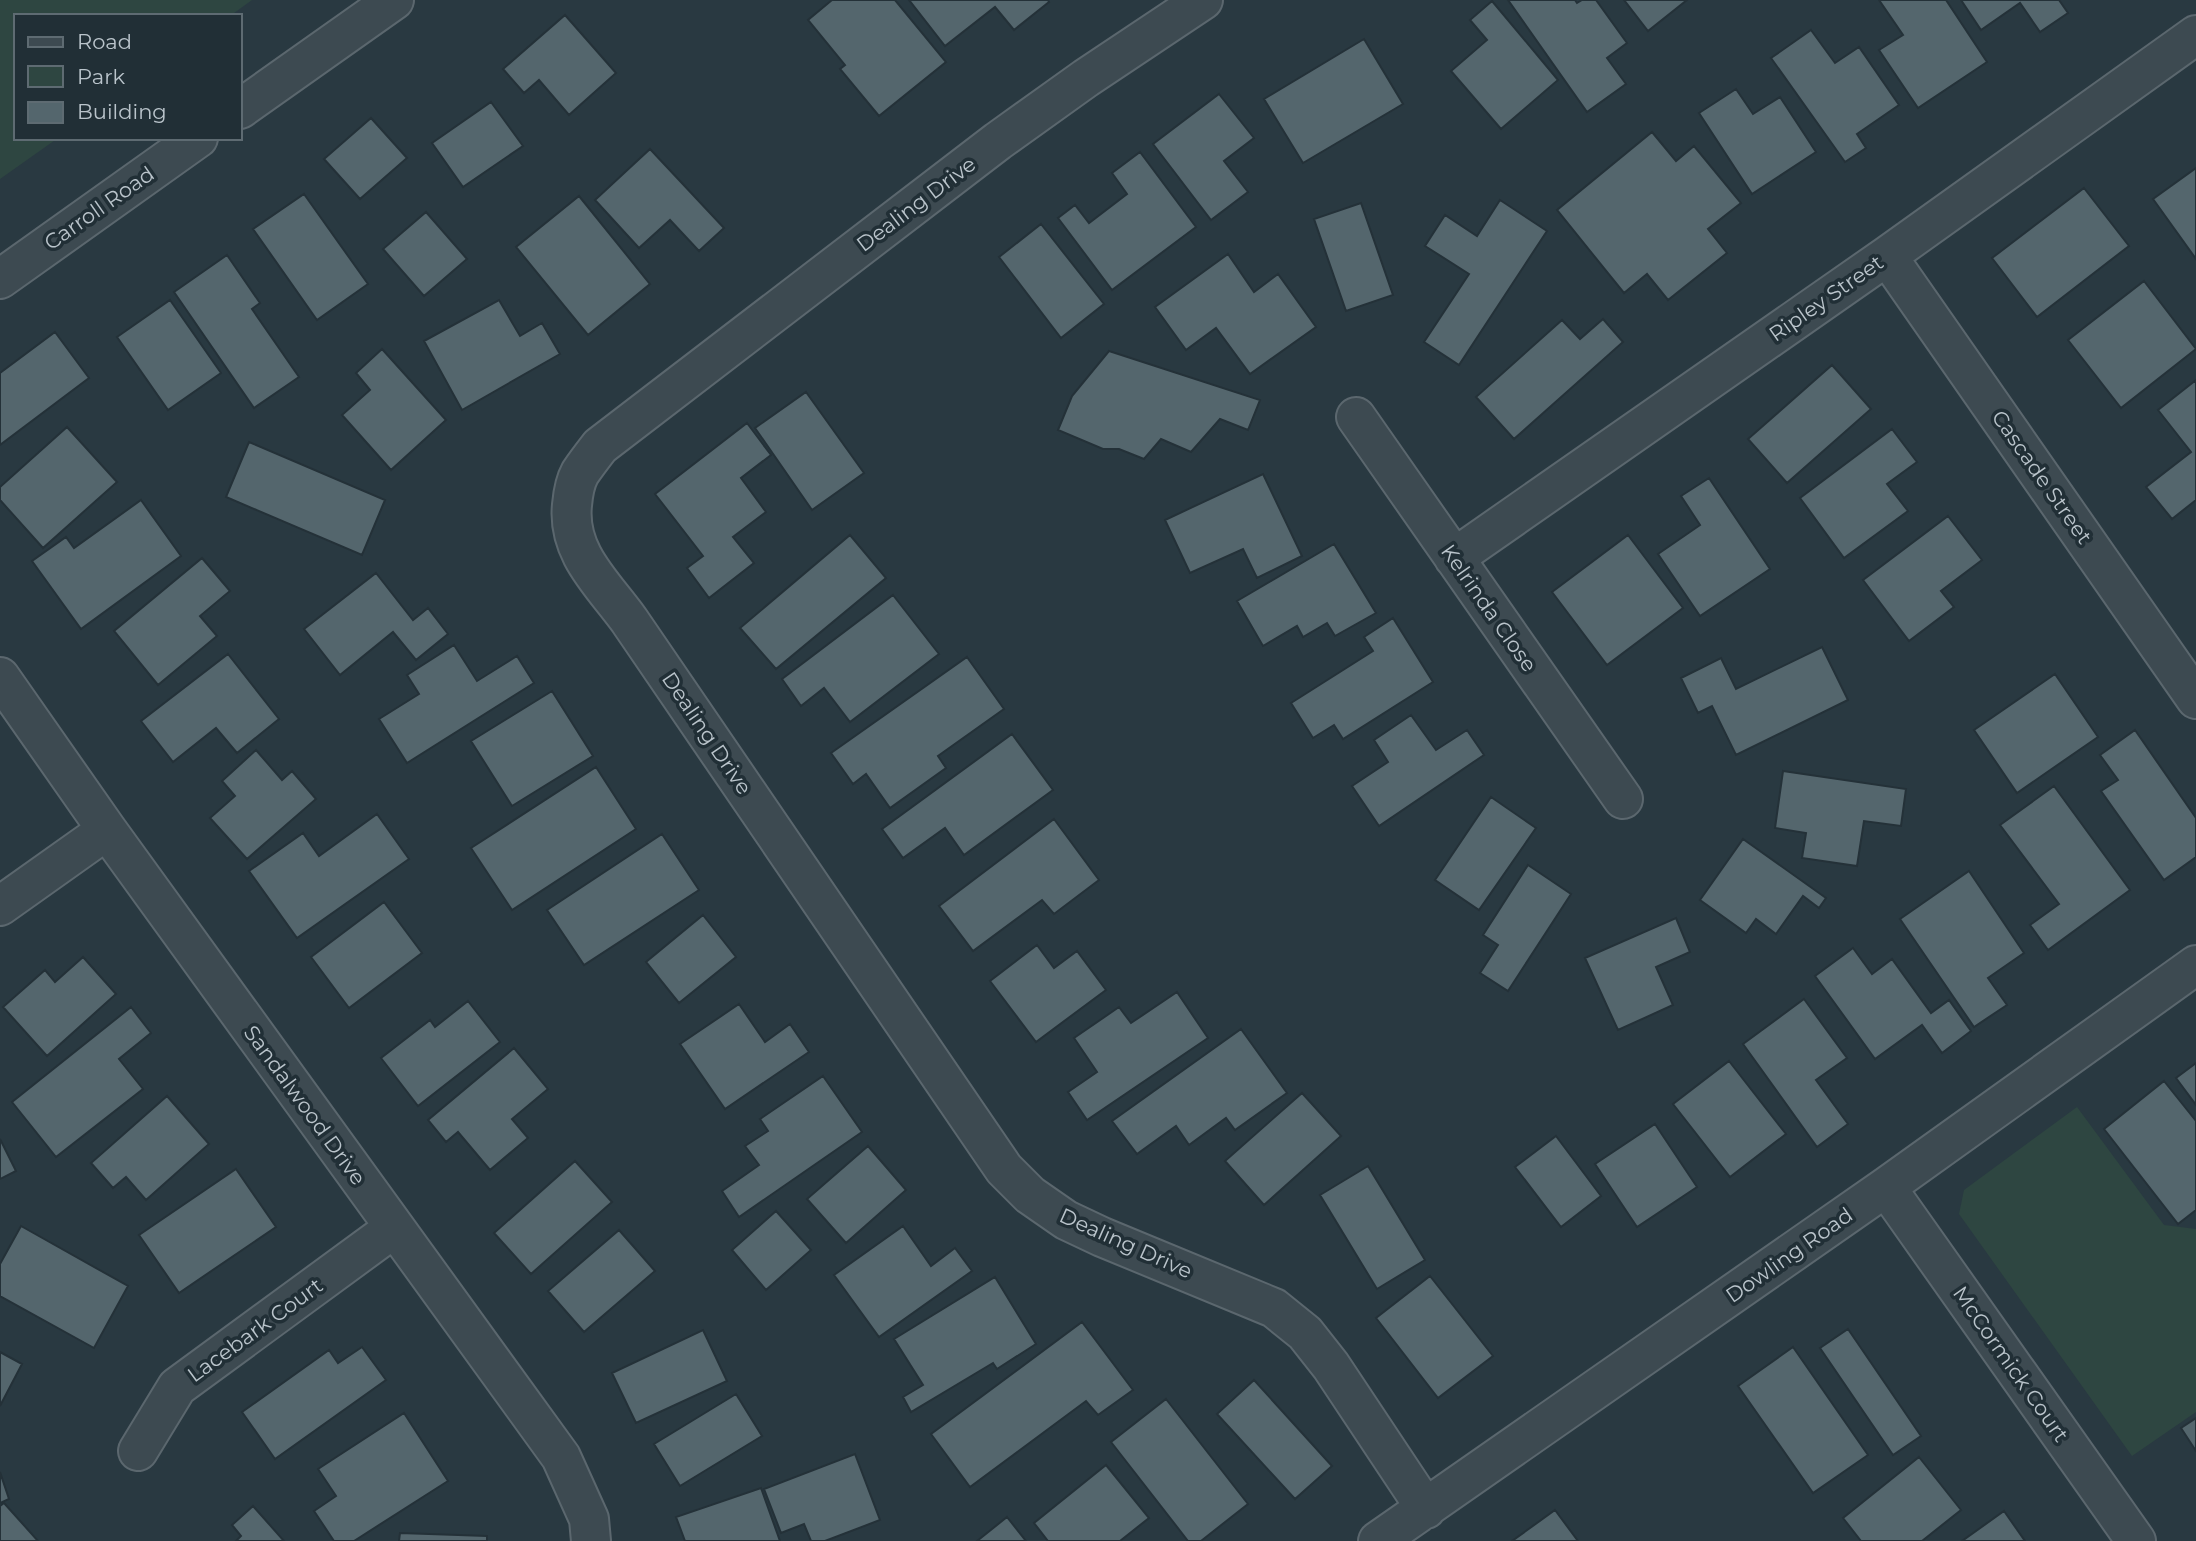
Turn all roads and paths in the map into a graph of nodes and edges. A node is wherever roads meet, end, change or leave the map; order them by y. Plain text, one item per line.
1 (394, 0) edge
2 (1203, 0) edge
3 (2196, 35) edge
4 (242, 108) edge
5 (195, 140) edge
6 (1887, 256) junction
7 (0, 279) edge
8 (1356, 417) dead end
9 (1454, 558) junction
10 (0, 677) edge
11 (2196, 699) edge
12 (1623, 799) dead end
13 (107, 830) junction
14 (0, 906) edge
15 (2196, 965) edge
16 (1886, 1187) junction
17 (394, 1228) junction
18 (138, 1451) dead end
19 (1426, 1509) junction
20 (591, 1541) edge
21 (1378, 1541) edge
22 (2136, 1541) edge

1 - 4 street
2 - 19 street, Dealing Drive
3 - 6 street, Ripley Street
5 - 7 street, Carroll Road
6 - 9 street, Ripley Street
6 - 11 street, Cascade Street
8 - 9 street, Kelrinda Close
9 - 12 street, Kelrinda Close
10 - 13 street, Sandalwood Drive
13 - 14 street
13 - 17 street, Sandalwood Drive
15 - 16 street, Dowling Road
16 - 19 street, Dowling Road
16 - 22 street, McCormick Court
17 - 18 street, Lacebark Court
17 - 20 street, Sandalwood Drive
19 - 21 street, Dowling Road

